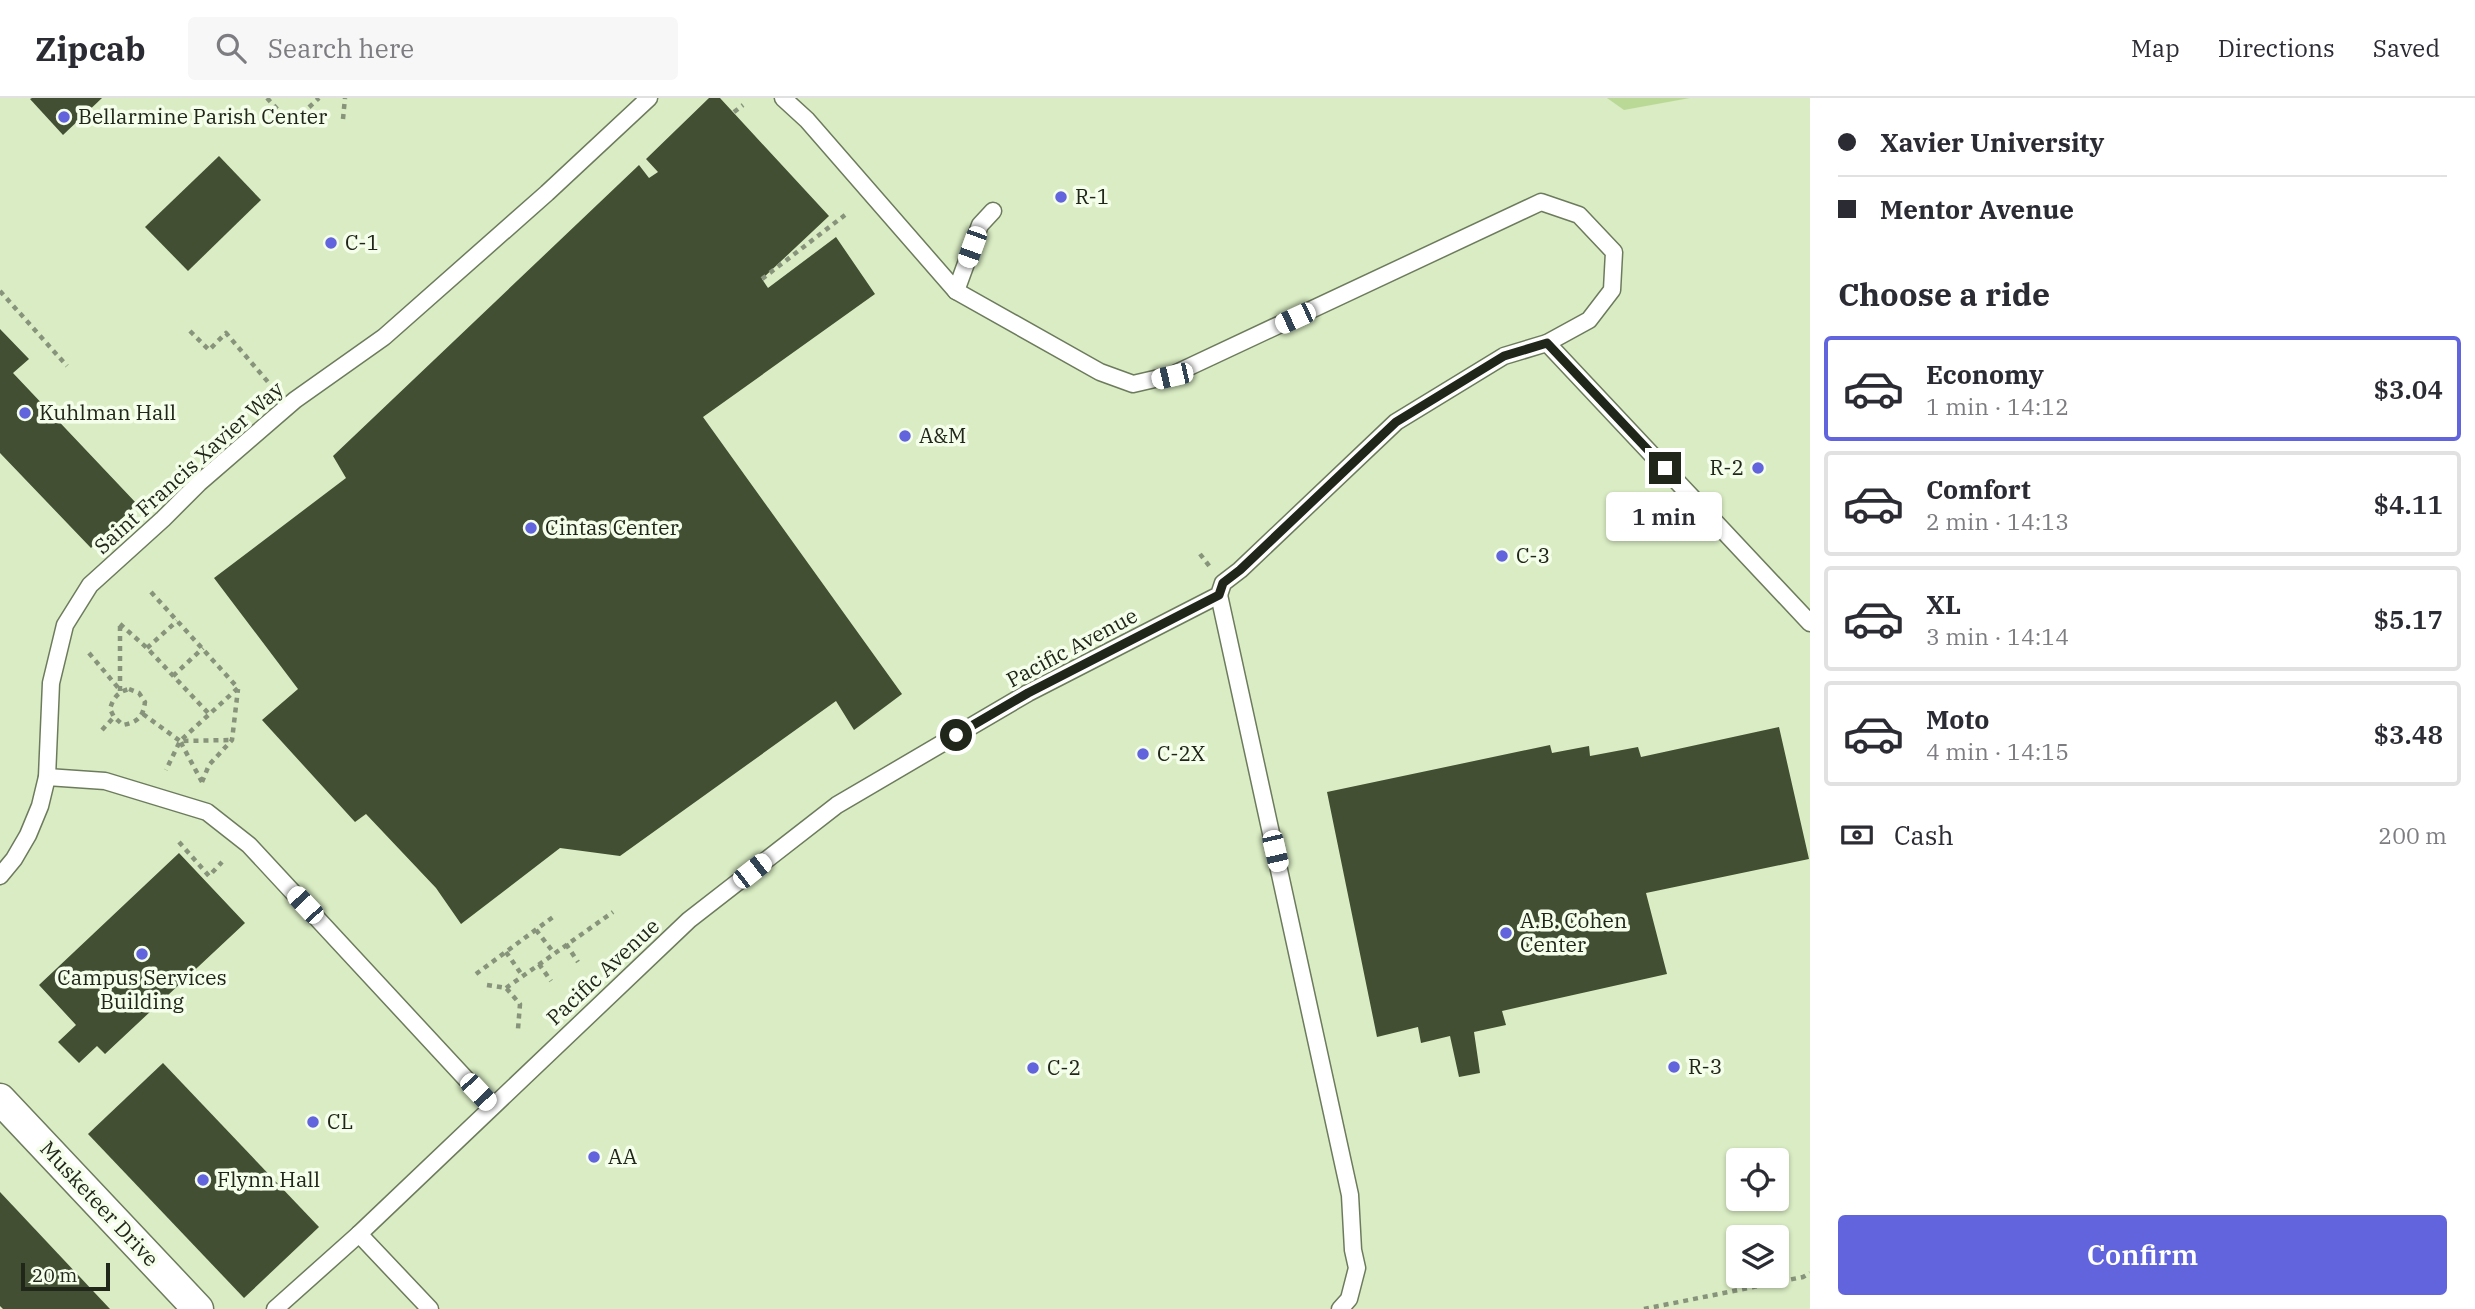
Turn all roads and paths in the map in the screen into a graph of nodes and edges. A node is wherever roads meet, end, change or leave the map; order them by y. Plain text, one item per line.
1 (267, 98) edge
2 (319, 98) edge
3 (345, 98) edge
4 (649, 98) edge
5 (783, 98) edge
6 (743, 105) dead end
7 (734, 112) dead end
8 (343, 120) dead end
9 (993, 211) dead end
10 (845, 215) dead end
11 (762, 279) dead end
12 (0, 291) edge
13 (956, 291) junction
14 (190, 331) dead end
15 (1547, 343) junction
16 (67, 366) dead end
17 (277, 393) dead end
18 (151, 592) dead end
19 (1219, 595) junction
20 (177, 621) junction
21 (1810, 623) edge
22 (147, 648) junction
23 (203, 648) junction
24 (89, 653) dead end
25 (173, 676) junction
26 (238, 688) junction
27 (120, 691) junction
28 (143, 715) junction
29 (210, 715) junction
30 (114, 718) junction
31 (102, 730) dead end
32 (232, 740) junction
33 (180, 741) junction
34 (166, 770) dead end
35 (47, 776) junction
36 (179, 842) dead end
37 (222, 862) dead end
38 (0, 876) edge
39 (613, 912) dead end
40 (553, 917) dead end
41 (536, 930) junction
42 (566, 944) junction
43 (506, 952) junction
44 (554, 953) junction
45 (578, 962) dead end
46 (539, 964) junction
47 (476, 974) dead end
48 (522, 975) junction
49 (551, 981) dead end
50 (486, 985) dead end
51 (506, 988) junction
52 (518, 1029) dead end
53 (0, 1099) edge
54 (492, 1107) junction
55 (359, 1234) junction
56 (1810, 1273) edge
57 (198, 1309) edge
58 (275, 1309) edge
59 (430, 1309) edge
60 (1340, 1309) edge
61 (1644, 1309) edge

1 - 2 path
3 - 8 path
4 - 35 lane, Saint Francis Xavier Way
5 - 13 lane, Pacific Avenue
6 - 7 path
9 - 13 lane
10 - 11 path
12 - 16 path
13 - 15 lane, Pacific Avenue
14 - 17 path
15 - 19 lane, Pacific Avenue
15 - 21 lane
18 - 20 path
19 - 54 lane, Pacific Avenue
19 - 60 lane
20 - 22 path
20 - 23 path
22 - 25 path
22 - 27 path
23 - 25 path
23 - 26 path
24 - 27 path
25 - 29 path
26 - 29 path
26 - 32 path
27 - 28 path
27 - 30 path
28 - 30 path
28 - 33 path
29 - 33 path
30 - 31 path
32 - 33 path
32 - 33 path
33 - 34 path
35 - 38 lane, Saint Francis Xavier Way
35 - 54 lane
36 - 37 path
39 - 42 path
40 - 41 path
41 - 43 path
41 - 44 path
42 - 44 path
42 - 45 path
43 - 47 path
43 - 48 path
44 - 46 path
46 - 48 path
46 - 49 path
48 - 51 path
50 - 51 path
51 - 52 path
53 - 57 street, Musketeer Drive
54 - 55 lane, Pacific Avenue
55 - 58 lane, Pacific Avenue
55 - 59 lane
56 - 61 path

